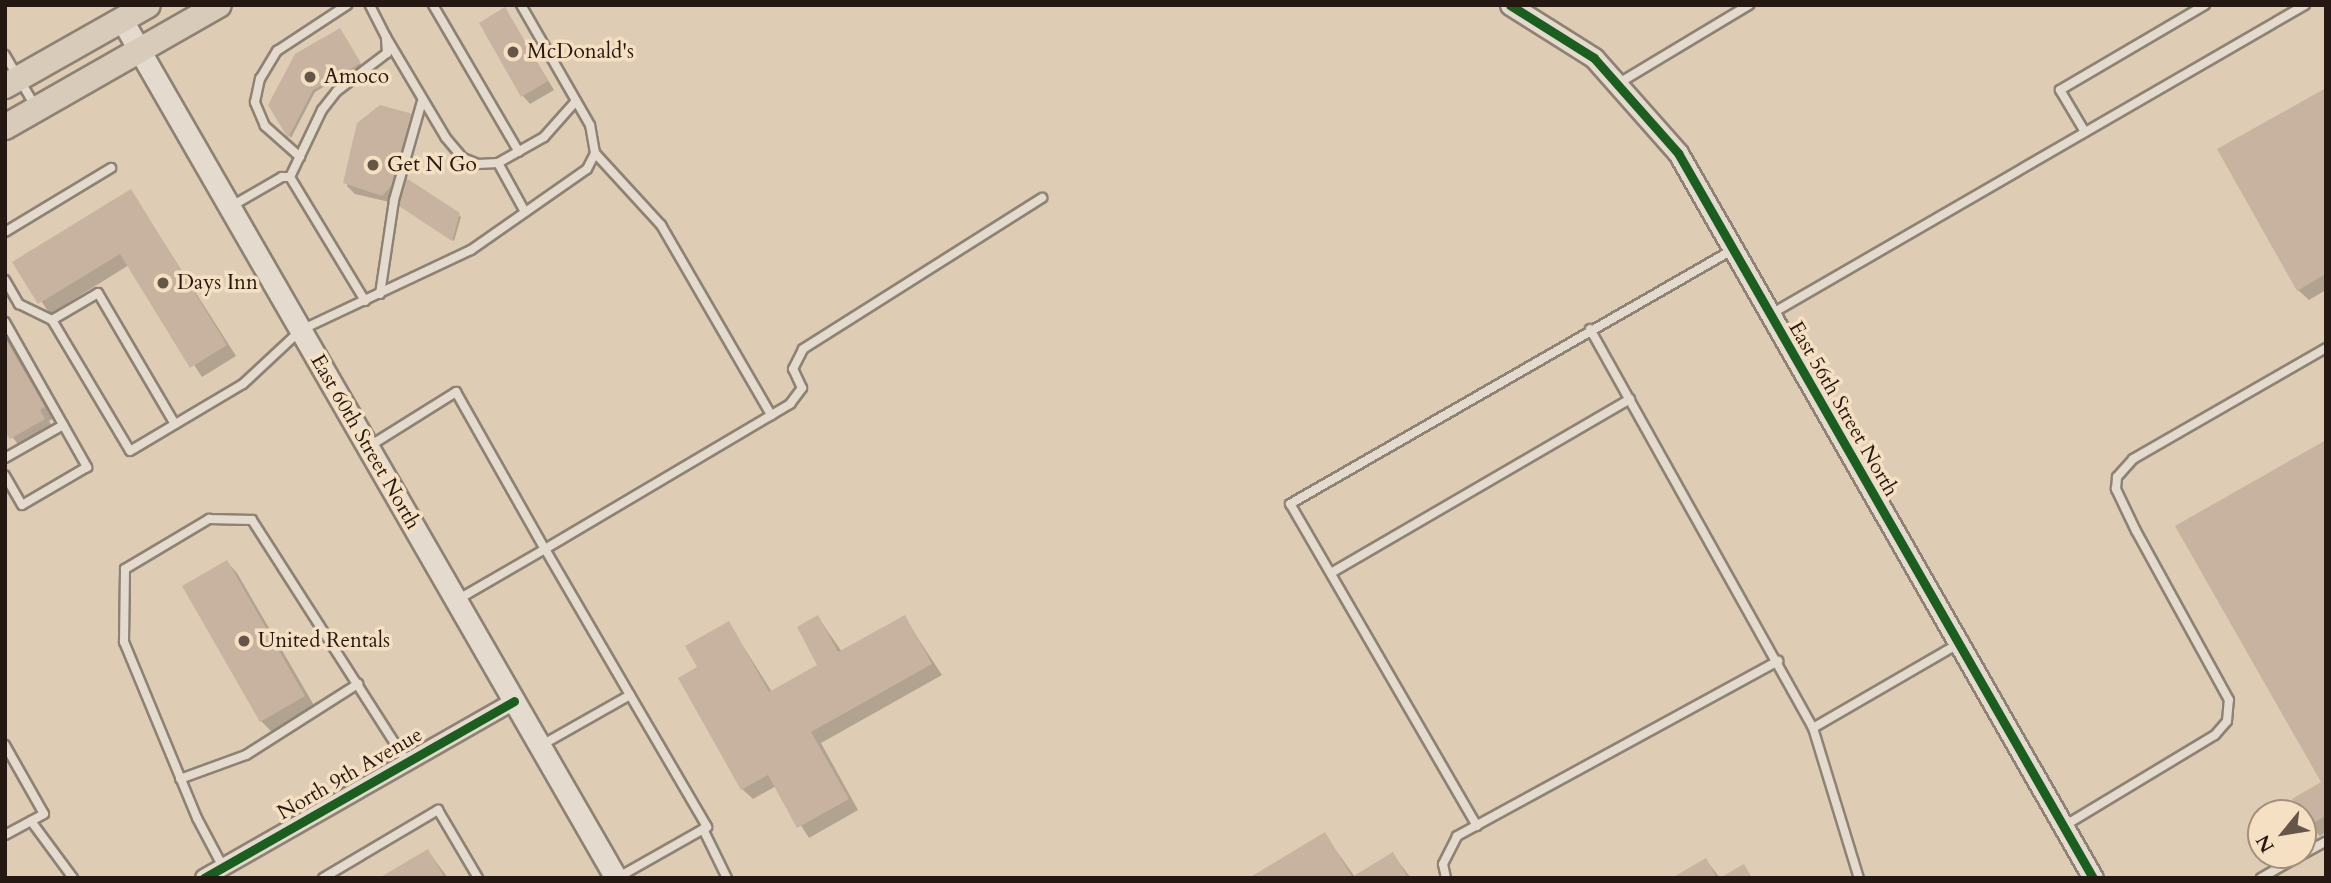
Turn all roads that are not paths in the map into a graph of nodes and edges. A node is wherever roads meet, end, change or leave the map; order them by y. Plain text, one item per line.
1 (148, 5) edge
2 (219, 5) edge
3 (347, 5) edge
4 (433, 5) edge
5 (521, 5) edge
6 (1510, 5) edge
7 (1749, 5) edge
8 (2205, 5) edge
9 (2305, 5) edge
10 (374, 7) edge
11 (118, 12) edge
12 (386, 37) junction
13 (140, 50) junction
14 (5, 55) edge
15 (12, 82) edge
16 (1619, 83) junction
17 (422, 101) junction
18 (576, 101) junction
19 (36, 109) junction
20 (5, 127) edge
21 (2085, 132) junction
22 (519, 152) junction
23 (594, 153) junction
24 (300, 157) junction
25 (498, 163) junction
26 (111, 168) dead end
27 (290, 177) junction
28 (1042, 198) dead end
29 (230, 207) junction
30 (525, 212) junction
31 (5, 232) edge
32 (1732, 250) junction
33 (5, 280) edge
34 (380, 294) junction
35 (365, 301) junction
36 (1769, 315) junction
37 (52, 320) junction
38 (5, 322) edge
39 (1590, 329) junction
40 (301, 330) junction
41 (2326, 348) edge
42 (1630, 399) junction
43 (771, 415) junction
44 (176, 424) junction
45 (63, 425) junction
46 (368, 447) junction
47 (5, 458) edge
48 (5, 475) edge
49 (545, 549) junction
50 (1331, 573) junction
51 (456, 600) junction
52 (1958, 644) junction
53 (1778, 661) junction
54 (358, 684) junction
55 (630, 695) junction
56 (514, 701) junction
57 (1813, 729) junction
58 (5, 745) edge
59 (540, 746) junction
60 (407, 762) junction
61 (180, 779) junction
62 (31, 821) junction
63 (1476, 826) junction
64 (2064, 827) junction
65 (703, 829) junction
66 (5, 835) edge
67 (223, 867) junction
68 (2276, 869) edge
69 (73, 878) edge
70 (204, 878) edge
71 (323, 878) edge
72 (478, 878) edge
73 (616, 878) edge
74 (727, 878) edge
75 (1446, 878) edge
76 (1859, 878) edge
77 (2093, 878) edge
78 (2261, 878) edge

1 - 11 main road
2 - 13 main road
3 - 24 lane
4 - 22 lane
5 - 18 lane
6 - 16 street, East 56th Street North
7 - 16 lane
8 - 21 lane
9 - 21 lane
10 - 12 lane
11 - 13 main road, East 60th Street North
11 - 15 main road
12 - 17 lane
12 - 24 lane
13 - 19 main road
13 - 29 main road, East 60th Street North
14 - 15 lane
15 - 19 lane
16 - 32 street, East 56th Street North
17 - 25 lane
17 - 34 lane
18 - 22 lane
18 - 23 lane
19 - 20 main road
21 - 36 lane
22 - 25 lane
23 - 30 lane
23 - 43 lane
24 - 27 lane
25 - 30 lane
26 - 31 lane
27 - 29 lane
27 - 35 lane
28 - 43 lane
29 - 40 main road, East 60th Street North
30 - 34 lane
32 - 36 street, East 56th Street North
32 - 39 lane
33 - 37 lane
34 - 35 lane
35 - 40 lane
36 - 52 street, East 56th Street North
37 - 44 lane
37 - 44 lane
38 - 45 lane
39 - 42 lane
39 - 50 lane
40 - 44 lane
40 - 46 main road, East 60th Street North
41 - 64 lane
42 - 50 lane
42 - 53 lane
43 - 49 lane
45 - 47 lane
45 - 48 lane
46 - 49 lane
46 - 51 main road, East 60th Street North
49 - 51 lane
49 - 55 lane
50 - 63 lane
51 - 56 main road, East 60th Street North
52 - 57 lane
52 - 64 street, East 56th Street North
53 - 57 lane
53 - 63 lane
54 - 60 lane
54 - 61 lane
54 - 61 lane
55 - 59 lane
55 - 65 lane
56 - 59 main road, East 60th Street North
56 - 60 street, North 9th Avenue
57 - 76 lane
58 - 62 lane
59 - 73 main road, East 60th Street North
60 - 67 street, North 9th Avenue
61 - 67 lane
62 - 66 lane
62 - 69 lane
63 - 75 lane
64 - 77 street, East 56th Street North
65 - 73 lane
65 - 74 lane
67 - 70 street, North 9th Avenue
68 - 78 lane
71 - 72 lane

